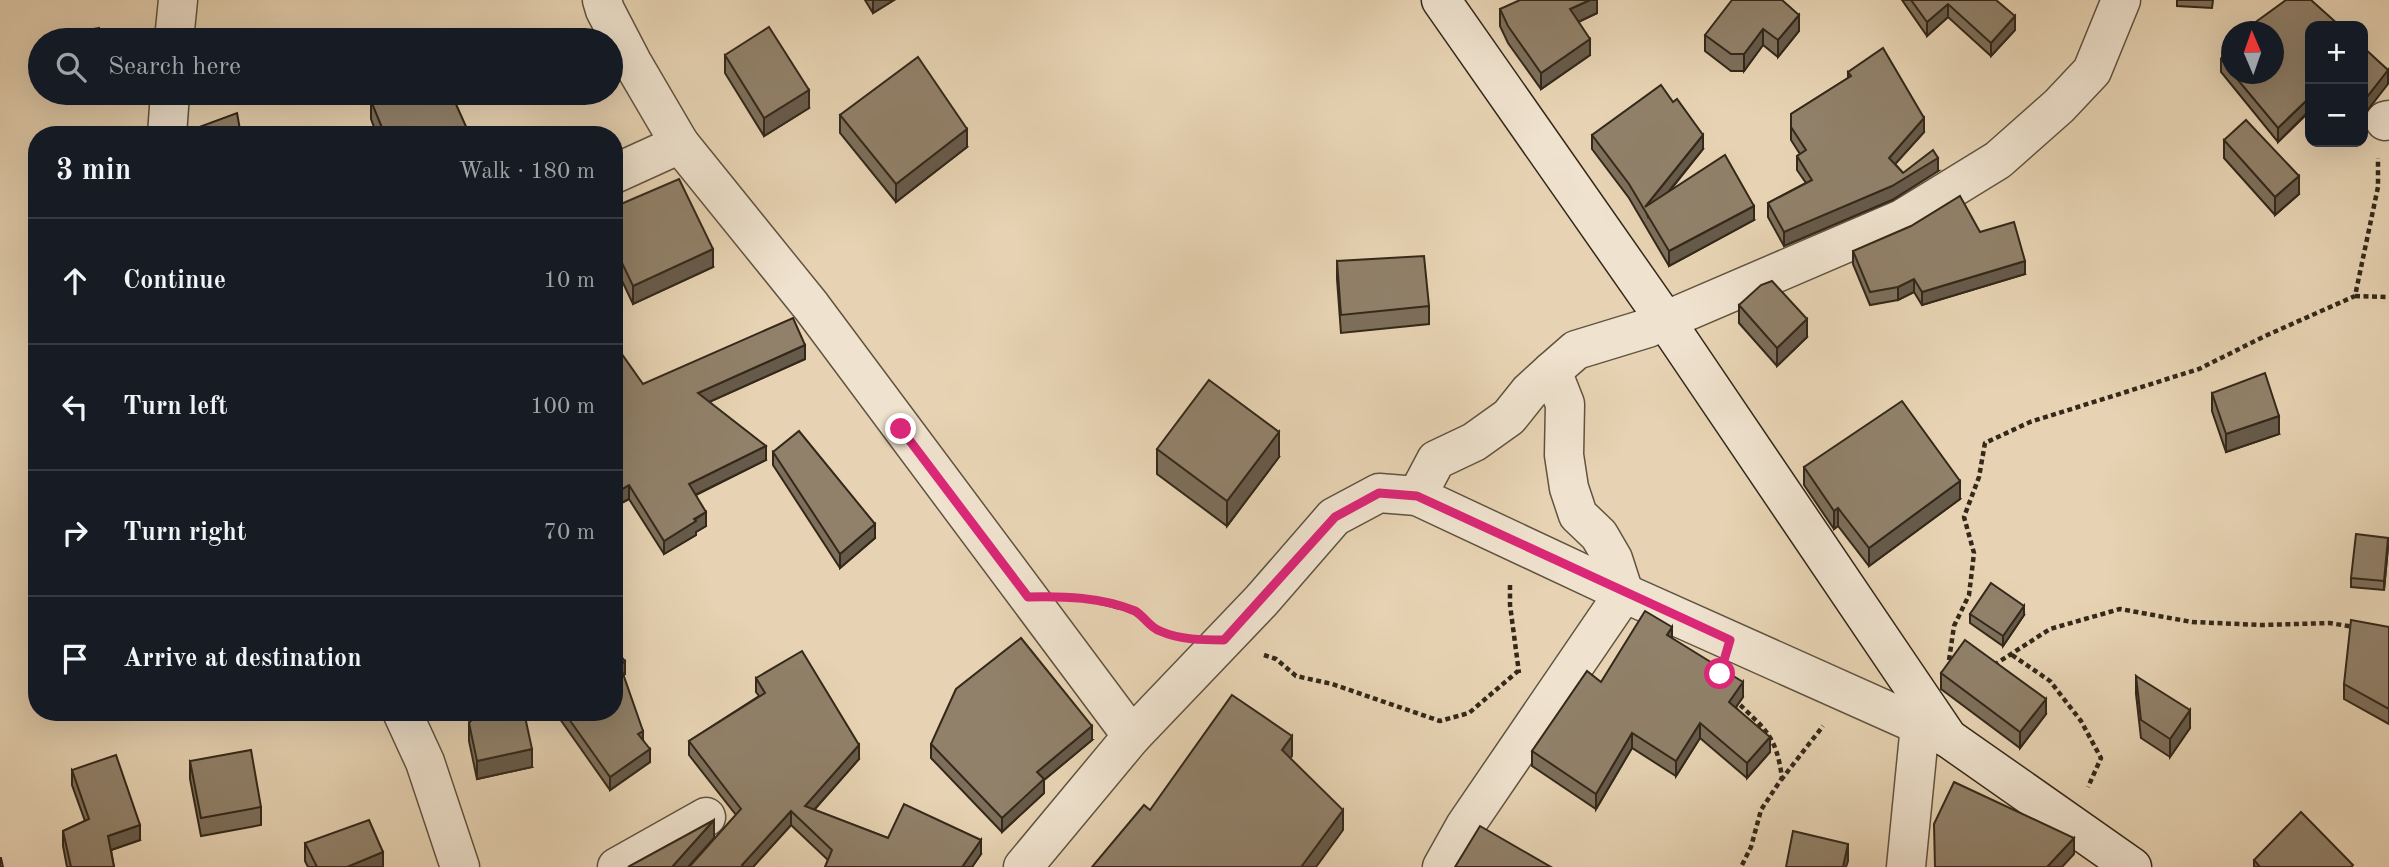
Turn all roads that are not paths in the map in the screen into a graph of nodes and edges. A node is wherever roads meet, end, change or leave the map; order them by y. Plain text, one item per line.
1 (178, 0) edge
2 (602, 0) edge
3 (1441, 0) edge
4 (2121, 0) edge
5 (175, 28) edge
6 (616, 28) edge
7 (623, 43) edge
8 (169, 105) edge
9 (168, 126) edge
10 (680, 144) junction
11 (623, 170) edge
12 (1665, 320) junction
13 (1552, 371) junction
14 (1417, 496) junction
15 (1624, 593) junction
16 (406, 721) edge
17 (1934, 732) junction
18 (1132, 736) junction
19 (706, 817) dead end
20 (460, 867) edge
21 (617, 867) edge
22 (1023, 867) edge
23 (1442, 867) edge
24 (1906, 867) edge
25 (2132, 867) edge

1 - 5 street
2 - 6 street
3 - 12 street
4 - 12 street
7 - 10 street
8 - 9 street
10 - 11 street
10 - 18 street
12 - 13 street
12 - 17 street
13 - 14 street
13 - 15 street
14 - 15 street
14 - 18 street
15 - 17 street
15 - 23 street
16 - 20 street
17 - 24 street
17 - 25 street
18 - 22 street
19 - 21 street

